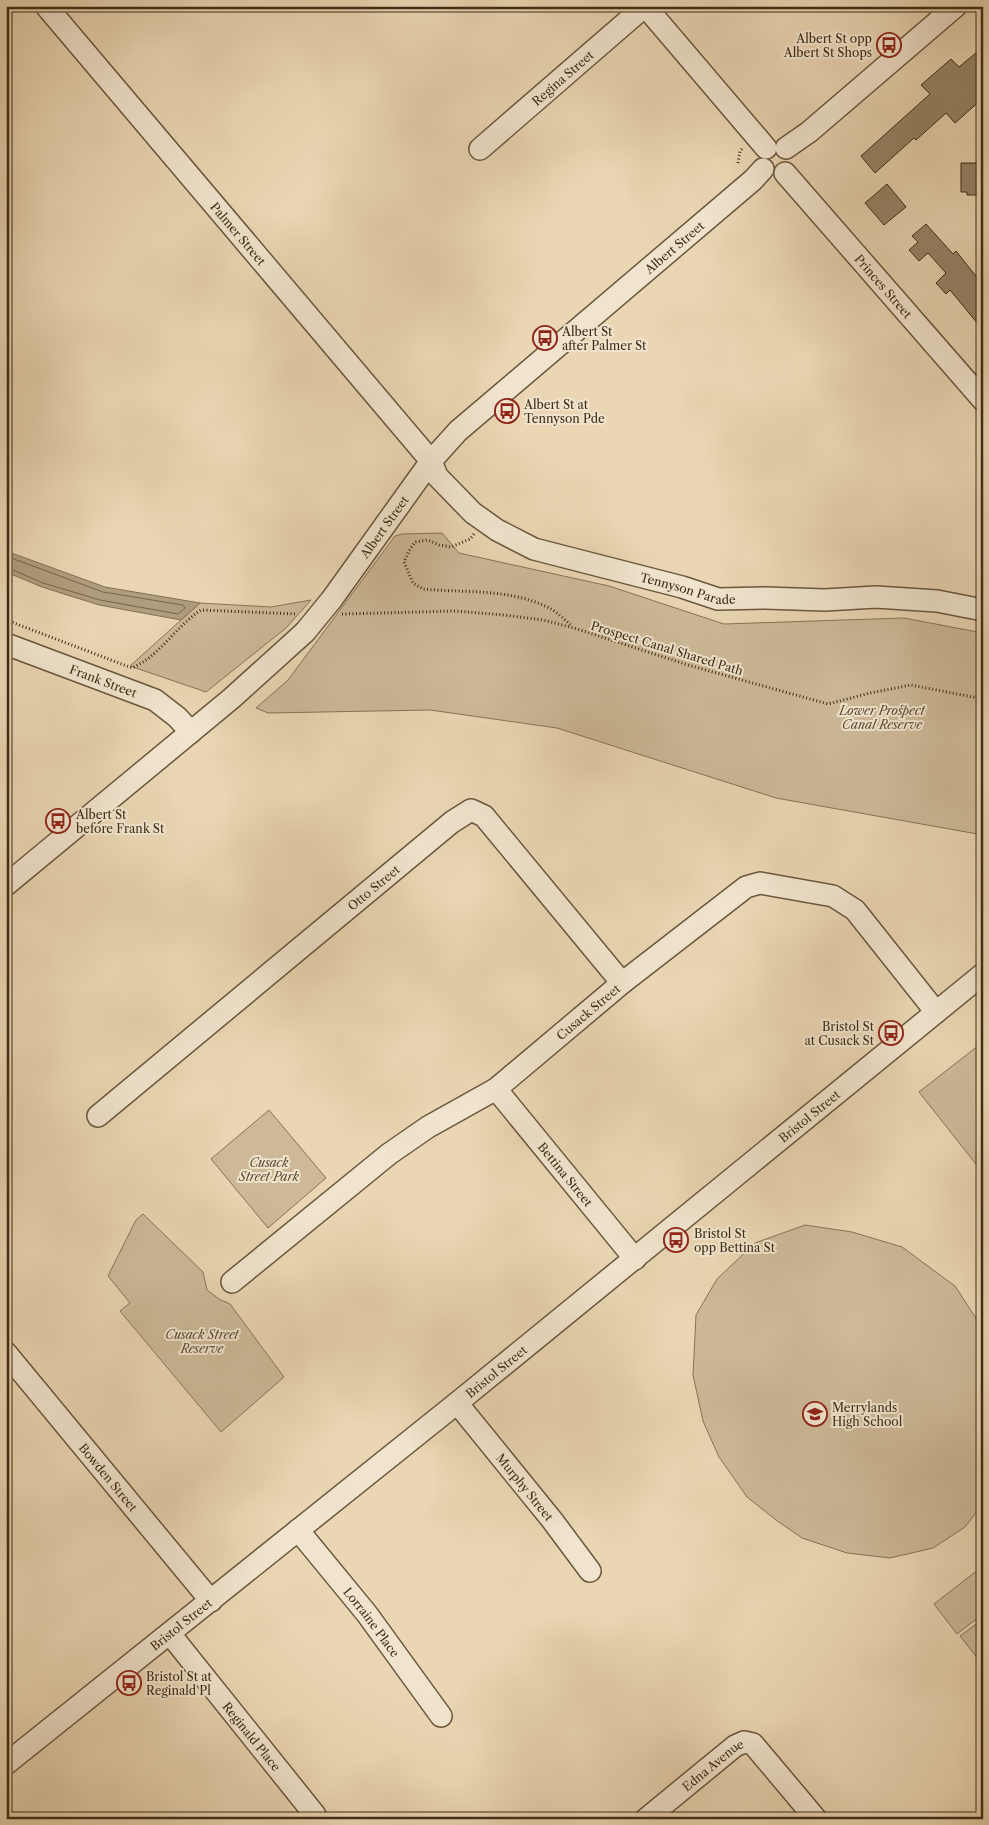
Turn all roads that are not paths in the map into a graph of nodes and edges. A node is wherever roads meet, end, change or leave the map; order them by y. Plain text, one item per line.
1 (46, 6) edge
2 (645, 6) edge
3 (956, 6) edge
4 (776, 148) junction
5 (480, 150) dead end
6 (762, 169) junction
7 (785, 173) junction
8 (983, 400) edge
9 (431, 461) junction
10 (983, 610) edge
11 (6, 644) edge
12 (191, 732) junction
13 (6, 885) edge
14 (983, 974) edge
15 (622, 983) junction
16 (936, 1012) junction
17 (496, 1089) junction
18 (98, 1116) dead end
19 (635, 1259) junction
20 (232, 1282) dead end
21 (6, 1353) edge
22 (457, 1403) junction
23 (298, 1530) junction
24 (590, 1571) dead end
25 (211, 1601) junction
26 (170, 1634) junction
27 (441, 1716) dead end
28 (6, 1764) edge
29 (315, 1815) dead end
30 (646, 1819) edge
31 (816, 1819) edge

1 - 9 street, Palmer Street
2 - 4 street
2 - 5 street, Regina Street
3 - 4 street
4 - 6 street
4 - 7 street
6 - 7 street
6 - 9 street, Albert Street
7 - 8 street, Princes Street
9 - 10 street, Tennyson Parade
9 - 12 street, Albert Street, bridge
11 - 12 street, Frank Street
12 - 13 street, Albert Street
14 - 16 street, Bristol Street
15 - 16 street, Cusack Street
15 - 17 street, Cusack Street
15 - 18 street, Otto Street
16 - 19 street, Bristol Street
17 - 19 street, Bettina Street
17 - 20 street, Cusack Street
19 - 22 street, Bristol Street
21 - 25 street, Bowden Street
22 - 23 street, Bristol Street
22 - 24 street, Murphy Street
23 - 25 street, Bristol Street
23 - 27 street, Lorraine Place
25 - 26 street, Bristol Street
26 - 28 street, Bristol Street
26 - 29 street, Reginald Place
30 - 31 street, Edna Avenue

